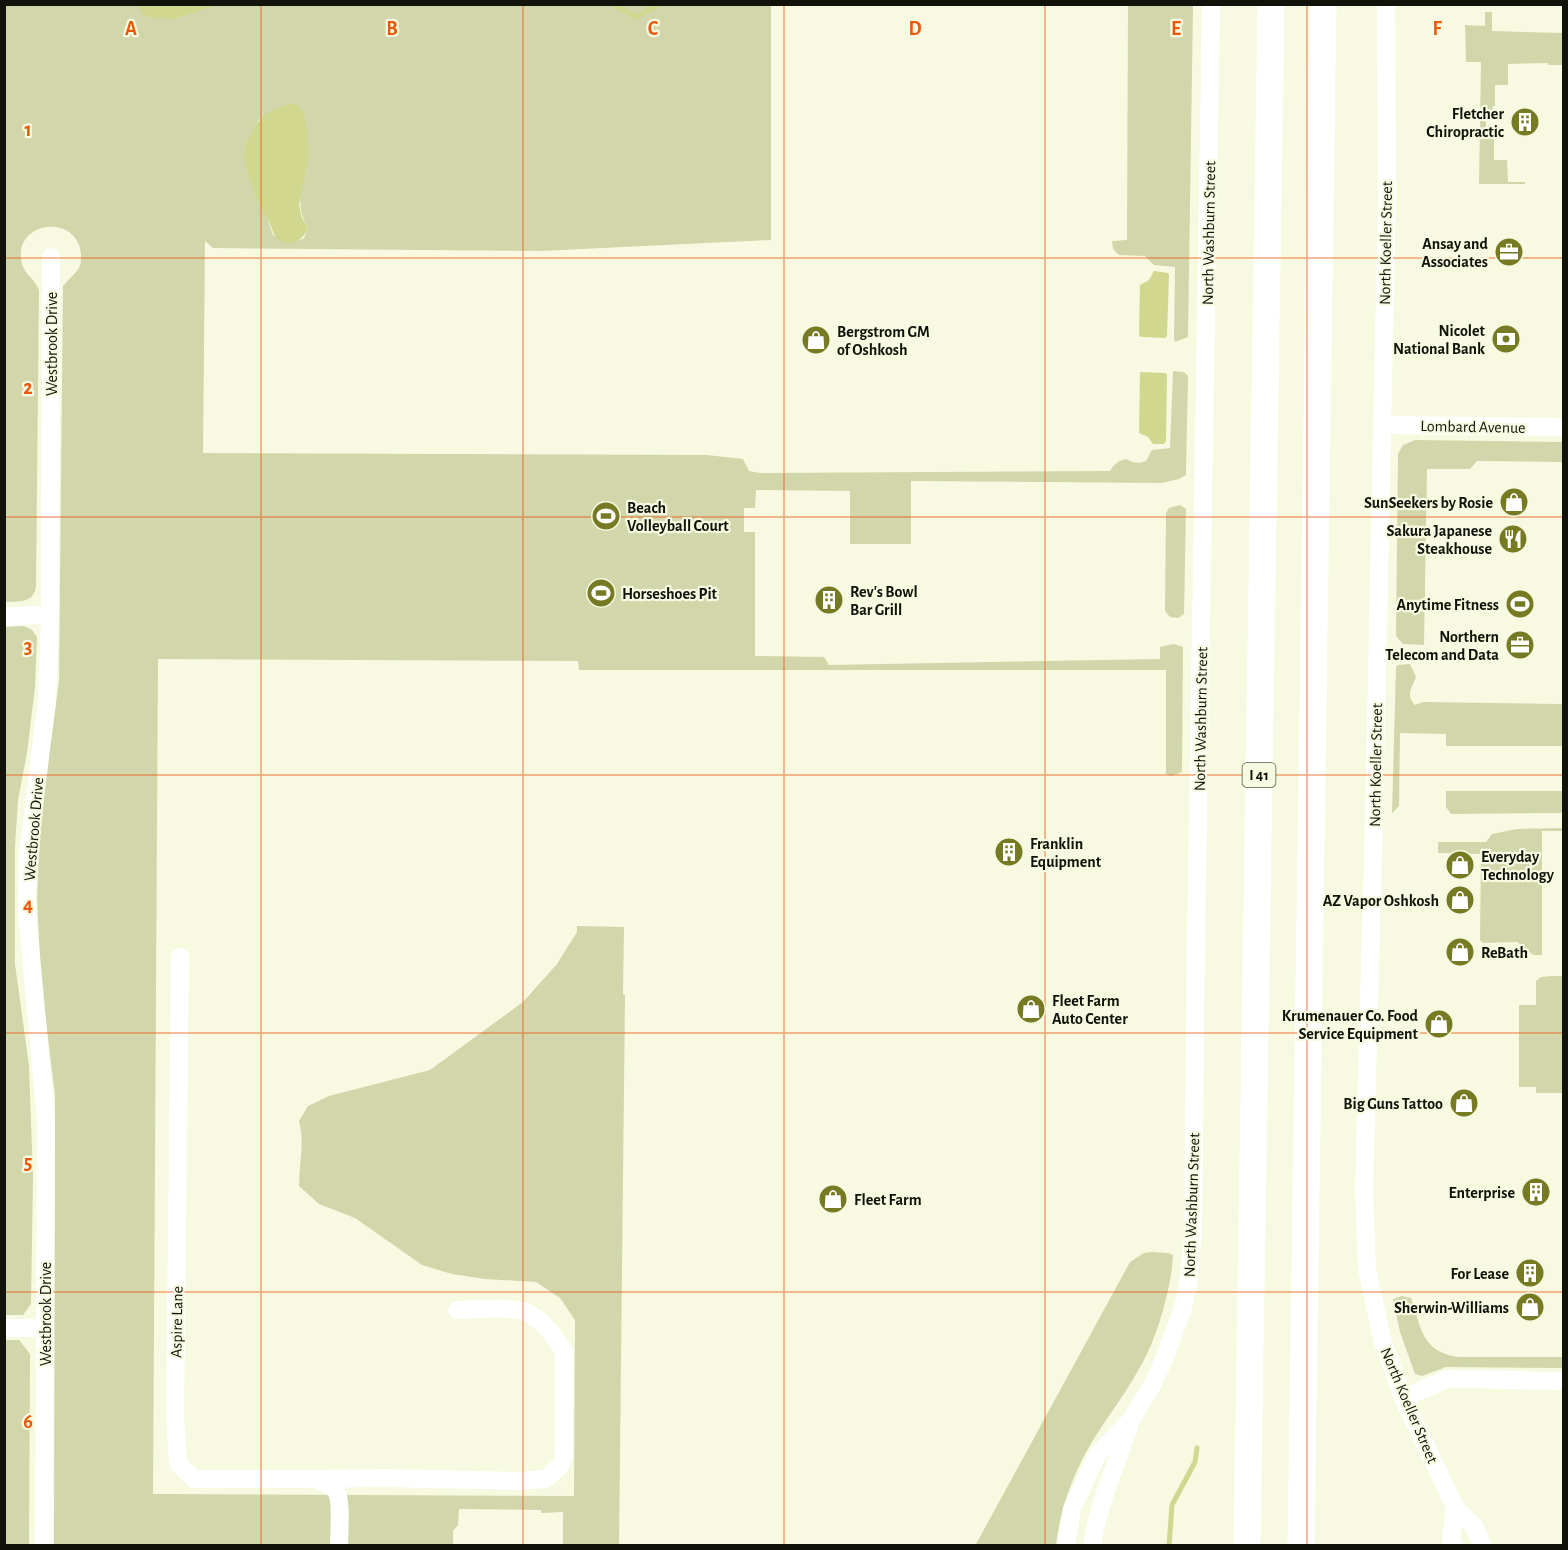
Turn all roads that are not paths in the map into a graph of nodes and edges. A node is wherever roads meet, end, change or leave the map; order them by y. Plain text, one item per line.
1 (1211, 4) edge
2 (1271, 4) edge
3 (1323, 4) edge
4 (1386, 4) edge
5 (51, 257) dead end
6 (1382, 425) junction
7 (1563, 427) edge
8 (50, 614) junction
9 (4, 618) edge
10 (180, 957) dead end
11 (457, 1310) dead end
12 (4, 1328) edge
13 (45, 1328) junction
14 (1563, 1382) edge
15 (1403, 1398) junction
16 (1130, 1421) junction
17 (315, 1479) junction
18 (1455, 1508) junction
19 (44, 1545) edge
20 (339, 1545) edge
21 (1066, 1545) edge
22 (1092, 1545) edge
23 (1247, 1545) edge
24 (1301, 1545) edge
25 (1454, 1545) edge
26 (1483, 1545) edge

1 - 16 street, North Washburn Street
2 - 23 highway, I 41
3 - 24 highway
4 - 6 street, North Koeller Street
5 - 8 street, Westbrook Drive
6 - 7 street, Lombard Avenue
6 - 15 street, North Koeller Street
8 - 9 street
8 - 13 street, Westbrook Drive
10 - 17 street, Aspire Lane
11 - 17 street, Aspire Lane
12 - 13 street
13 - 19 street, Westbrook Drive
14 - 15 street
15 - 18 street, North Koeller Street
16 - 21 street, North Washburn Street
16 - 22 street, North Washburn Street
17 - 20 street
18 - 25 street
18 - 26 street, North Koeller Street

